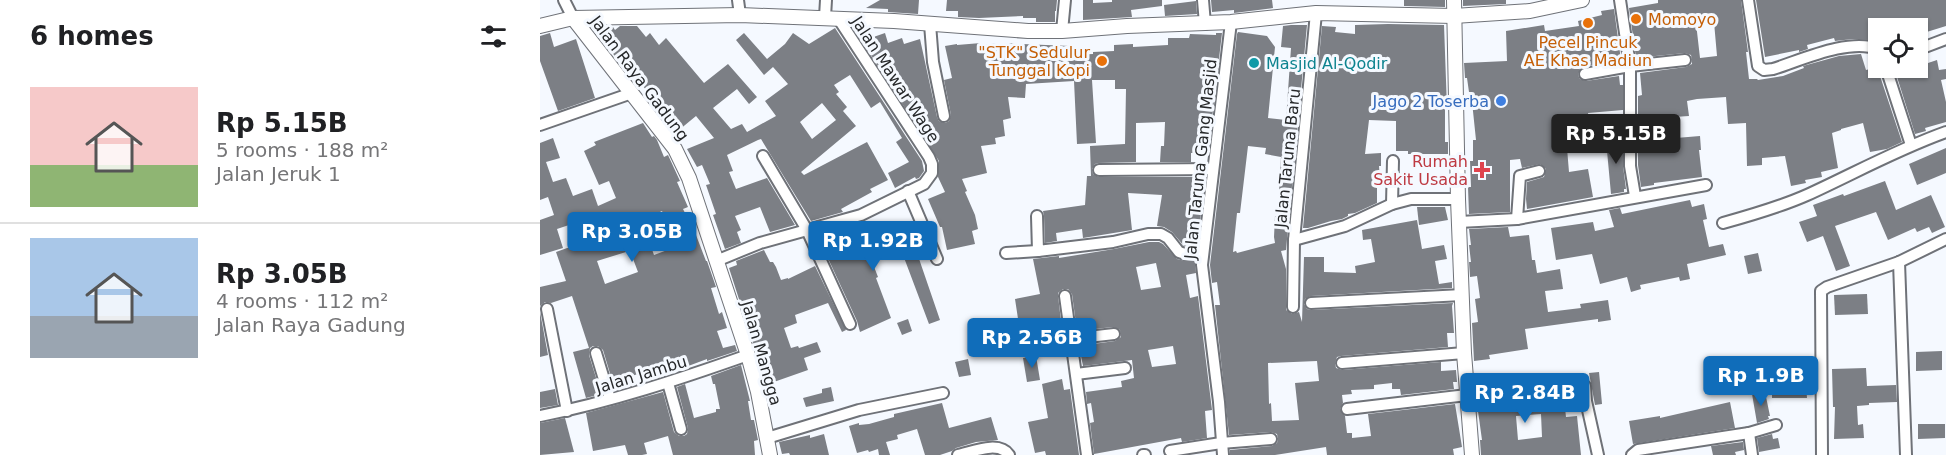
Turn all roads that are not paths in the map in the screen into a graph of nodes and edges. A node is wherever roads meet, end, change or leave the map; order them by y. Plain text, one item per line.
1 (564, 0) edge
2 (738, 0) edge
3 (826, 0) edge
4 (1065, 0) edge
5 (1203, 0) edge
6 (1454, 0) edge
7 (1582, 0) edge
8 (1620, 0) edge
9 (1748, 0) edge
10 (1316, 13) junction
11 (740, 15) junction
12 (1454, 16) junction
13 (832, 17) junction
14 (573, 18) junction
15 (1230, 22) junction
16 (930, 24) junction
17 (1205, 24) junction
18 (540, 26) edge
19 (1062, 31) junction
20 (1946, 39) edge
21 (1928, 46) edge
22 (1868, 47) edge
23 (1685, 60) dead end
24 (1629, 66) junction
25 (1585, 74) dead end
26 (1889, 78) edge
27 (633, 93) junction
28 (944, 116) dead end
29 (540, 125) edge
30 (1946, 132) edge
31 (1911, 145) junction
32 (763, 156) dead end
33 (1393, 161) dead end
34 (1213, 168) junction
35 (1099, 170) dead end
36 (1539, 171) dead end
37 (1706, 185) dead end
38 (908, 191) junction
39 (1635, 196) junction
40 (1458, 200) junction
41 (1392, 204) junction
42 (1037, 216) dead end
43 (1517, 219) junction
44 (1459, 222) junction
45 (1723, 223) dead end
46 (807, 230) junction
47 (1946, 239) edge
48 (1294, 240) junction
49 (1038, 251) junction
50 (1006, 252) dead end
51 (1203, 253) junction
52 (937, 259) dead end
53 (716, 261) junction
54 (1899, 262) junction
55 (1065, 296) dead end
56 (1462, 296) junction
57 (1311, 303) dead end
58 (1293, 307) dead end
59 (547, 309) dead end
60 (850, 324) dead end
61 (1114, 334) dead end
62 (1071, 339) junction
63 (596, 353) dead end
64 (1464, 353) junction
65 (748, 355) junction
66 (1342, 363) dead end
67 (1125, 368) dead end
68 (1076, 374) junction
69 (668, 382) junction
70 (1585, 386) dead end
71 (943, 393) dead end
72 (1467, 395) junction
73 (610, 399) junction
74 (1347, 409) dead end
75 (567, 411) junction
76 (540, 416) edge
77 (1776, 425) dead end
78 (681, 429) dead end
79 (1749, 433) junction
80 (767, 438) junction
81 (1271, 440) dead end
82 (1221, 443) junction
83 (1170, 451) dead end
84 (1670, 451) edge
85 (770, 455) edge
86 (958, 455) edge
87 (1009, 455) edge
88 (1087, 455) edge
89 (1223, 455) edge
90 (1472, 455) edge
91 (1598, 455) edge
92 (1632, 455) edge
93 (1752, 455) edge
94 (1822, 455) edge
95 (1906, 455) edge

1 - 14 street
2 - 11 street
3 - 13 street
4 - 19 street
5 - 17 street
6 - 12 street
7 - 12 street
8 - 24 street
9 - 22 street
10 - 12 street
10 - 15 street
10 - 48 street, Jalan Taruna Baru
11 - 13 street
11 - 14 street
12 - 40 street
13 - 16 street
13 - 38 street, Jalan Mawar Wage
14 - 18 street
14 - 27 street, Jalan Raya Gadung
15 - 17 street
15 - 34 street, Jalan Taruna Gang Masjid
16 - 19 street
16 - 28 street
17 - 19 street
20 - 21 street
23 - 24 street
24 - 25 street
24 - 39 street
26 - 31 street
27 - 29 street
27 - 53 street, Jalan Raya Gadung
30 - 31 street
31 - 45 street
32 - 46 street
33 - 41 street
34 - 35 street
34 - 51 street, Jalan Taruna Gang Masjid
36 - 43 street
37 - 39 street
38 - 46 street, Jalan Mawar Wage
38 - 52 street
39 - 43 street
40 - 41 street
40 - 44 street
41 - 48 street
42 - 49 street
43 - 44 street
44 - 56 street
46 - 53 street, Jalan Mawar Wage
46 - 60 street
47 - 54 street
48 - 58 street, Jalan Taruna Baru
49 - 50 street
49 - 51 street
51 - 82 street, Jalan Taruna Gang Masjid
53 - 65 street, Jalan Mangga
54 - 94 street
54 - 95 street
55 - 62 street
56 - 57 street
56 - 64 street
59 - 75 street
61 - 62 street
62 - 68 street
63 - 73 street
64 - 66 street
64 - 72 street
65 - 69 street, Jalan Jambu
65 - 80 street, Jalan Mangga
67 - 68 street
68 - 88 street
69 - 73 street, Jalan Jambu
69 - 78 street
70 - 91 street
71 - 80 street
72 - 74 street
72 - 90 street
73 - 75 street, Jalan Jambu
75 - 76 street, Jalan Jambu
77 - 79 street
79 - 84 street
79 - 93 street
80 - 85 street, Jalan Mangga
81 - 82 street
82 - 83 street
82 - 89 street, Jalan Taruna Gang Masjid
84 - 92 street
86 - 87 street

